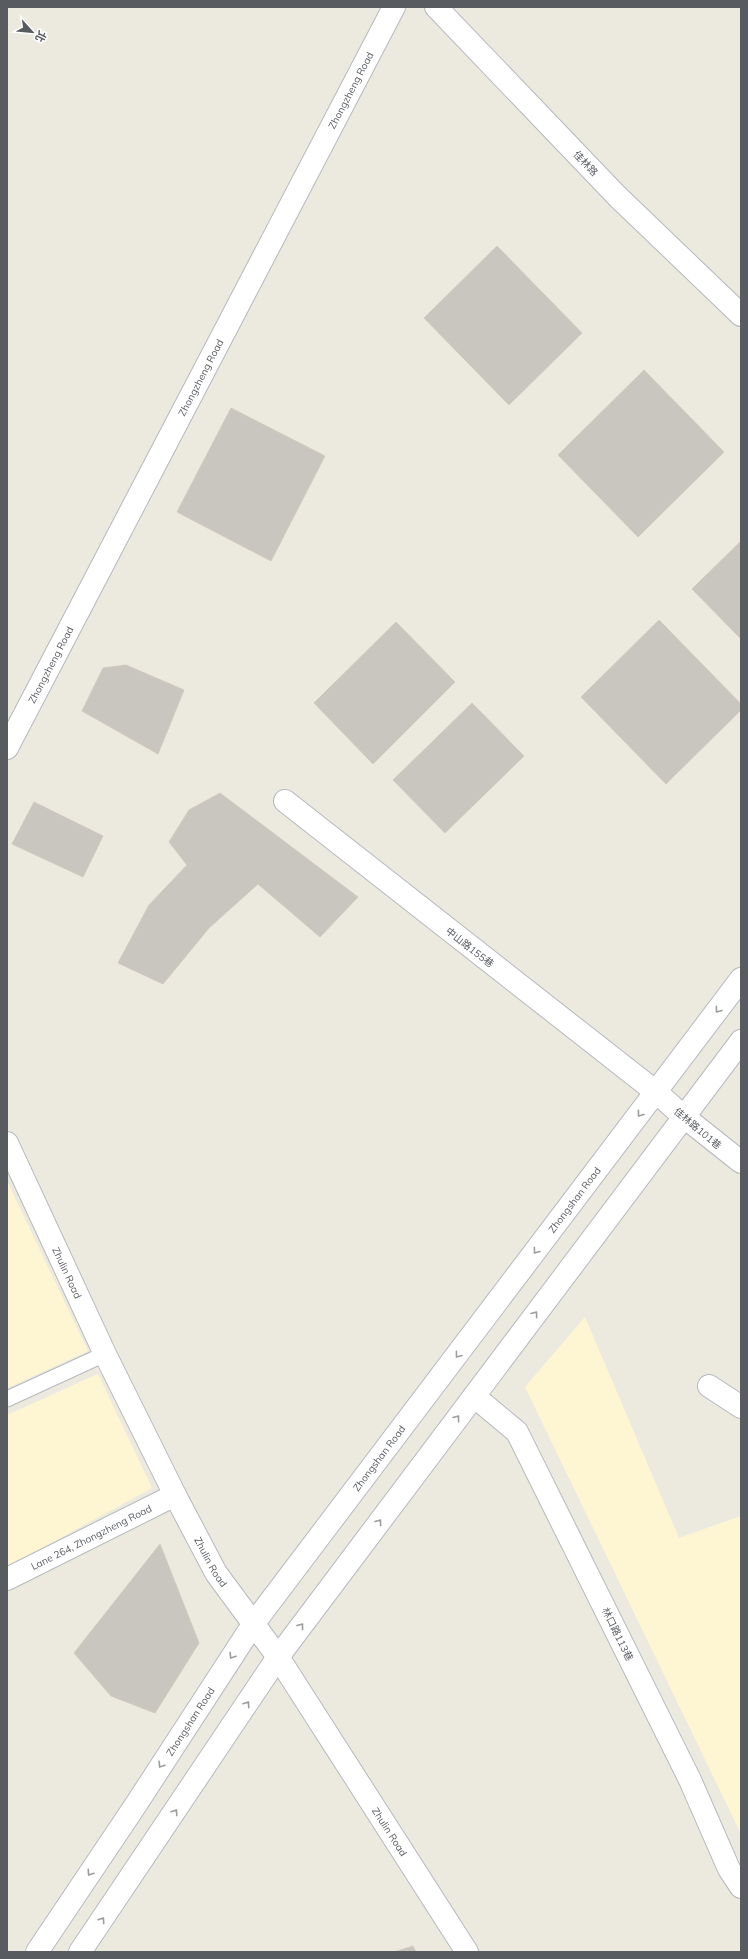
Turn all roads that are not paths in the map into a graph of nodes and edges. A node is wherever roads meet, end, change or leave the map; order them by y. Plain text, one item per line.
1 (394, 7) edge
2 (436, 7) edge
3 (741, 315) edge
4 (7, 748) edge
5 (285, 801) dead end
6 (741, 979) edge
7 (741, 1041) edge
8 (656, 1092) junction
9 (683, 1116) junction
10 (7, 1143) edge
11 (741, 1162) edge
12 (105, 1354) junction
13 (709, 1386) dead end
14 (474, 1396) junction
15 (7, 1399) edge
16 (741, 1407) edge
17 (175, 1495) junction
18 (7, 1579) edge
19 (254, 1623) junction
20 (278, 1657) junction
21 (741, 1888) edge
22 (37, 1952) edge
23 (80, 1952) edge
24 (467, 1952) edge

1 - 4 street, Zhongzheng Road
2 - 3 street, 佳林路
5 - 8 street, 中山路155巷
6 -> 8 street, Zhongshan Road
7 - 9 street
8 - 9 street, 佳林路101巷
8 -> 19 street, Zhongshan Road
9 - 11 street, 佳林路101巷
14 -> 9 street
10 - 12 street, Zhulin Road
12 - 15 lane
12 - 17 street, Zhulin Road
13 - 16 street
20 -> 14 street
14 - 21 street, 林口路113巷
17 - 18 street, Lane 264, Zhongzheng Road
17 - 19 street, Zhulin Road
19 - 20 street, Zhulin Road
19 -> 22 street, Zhongshan Road
23 -> 20 street
20 - 24 street, Zhulin Road

